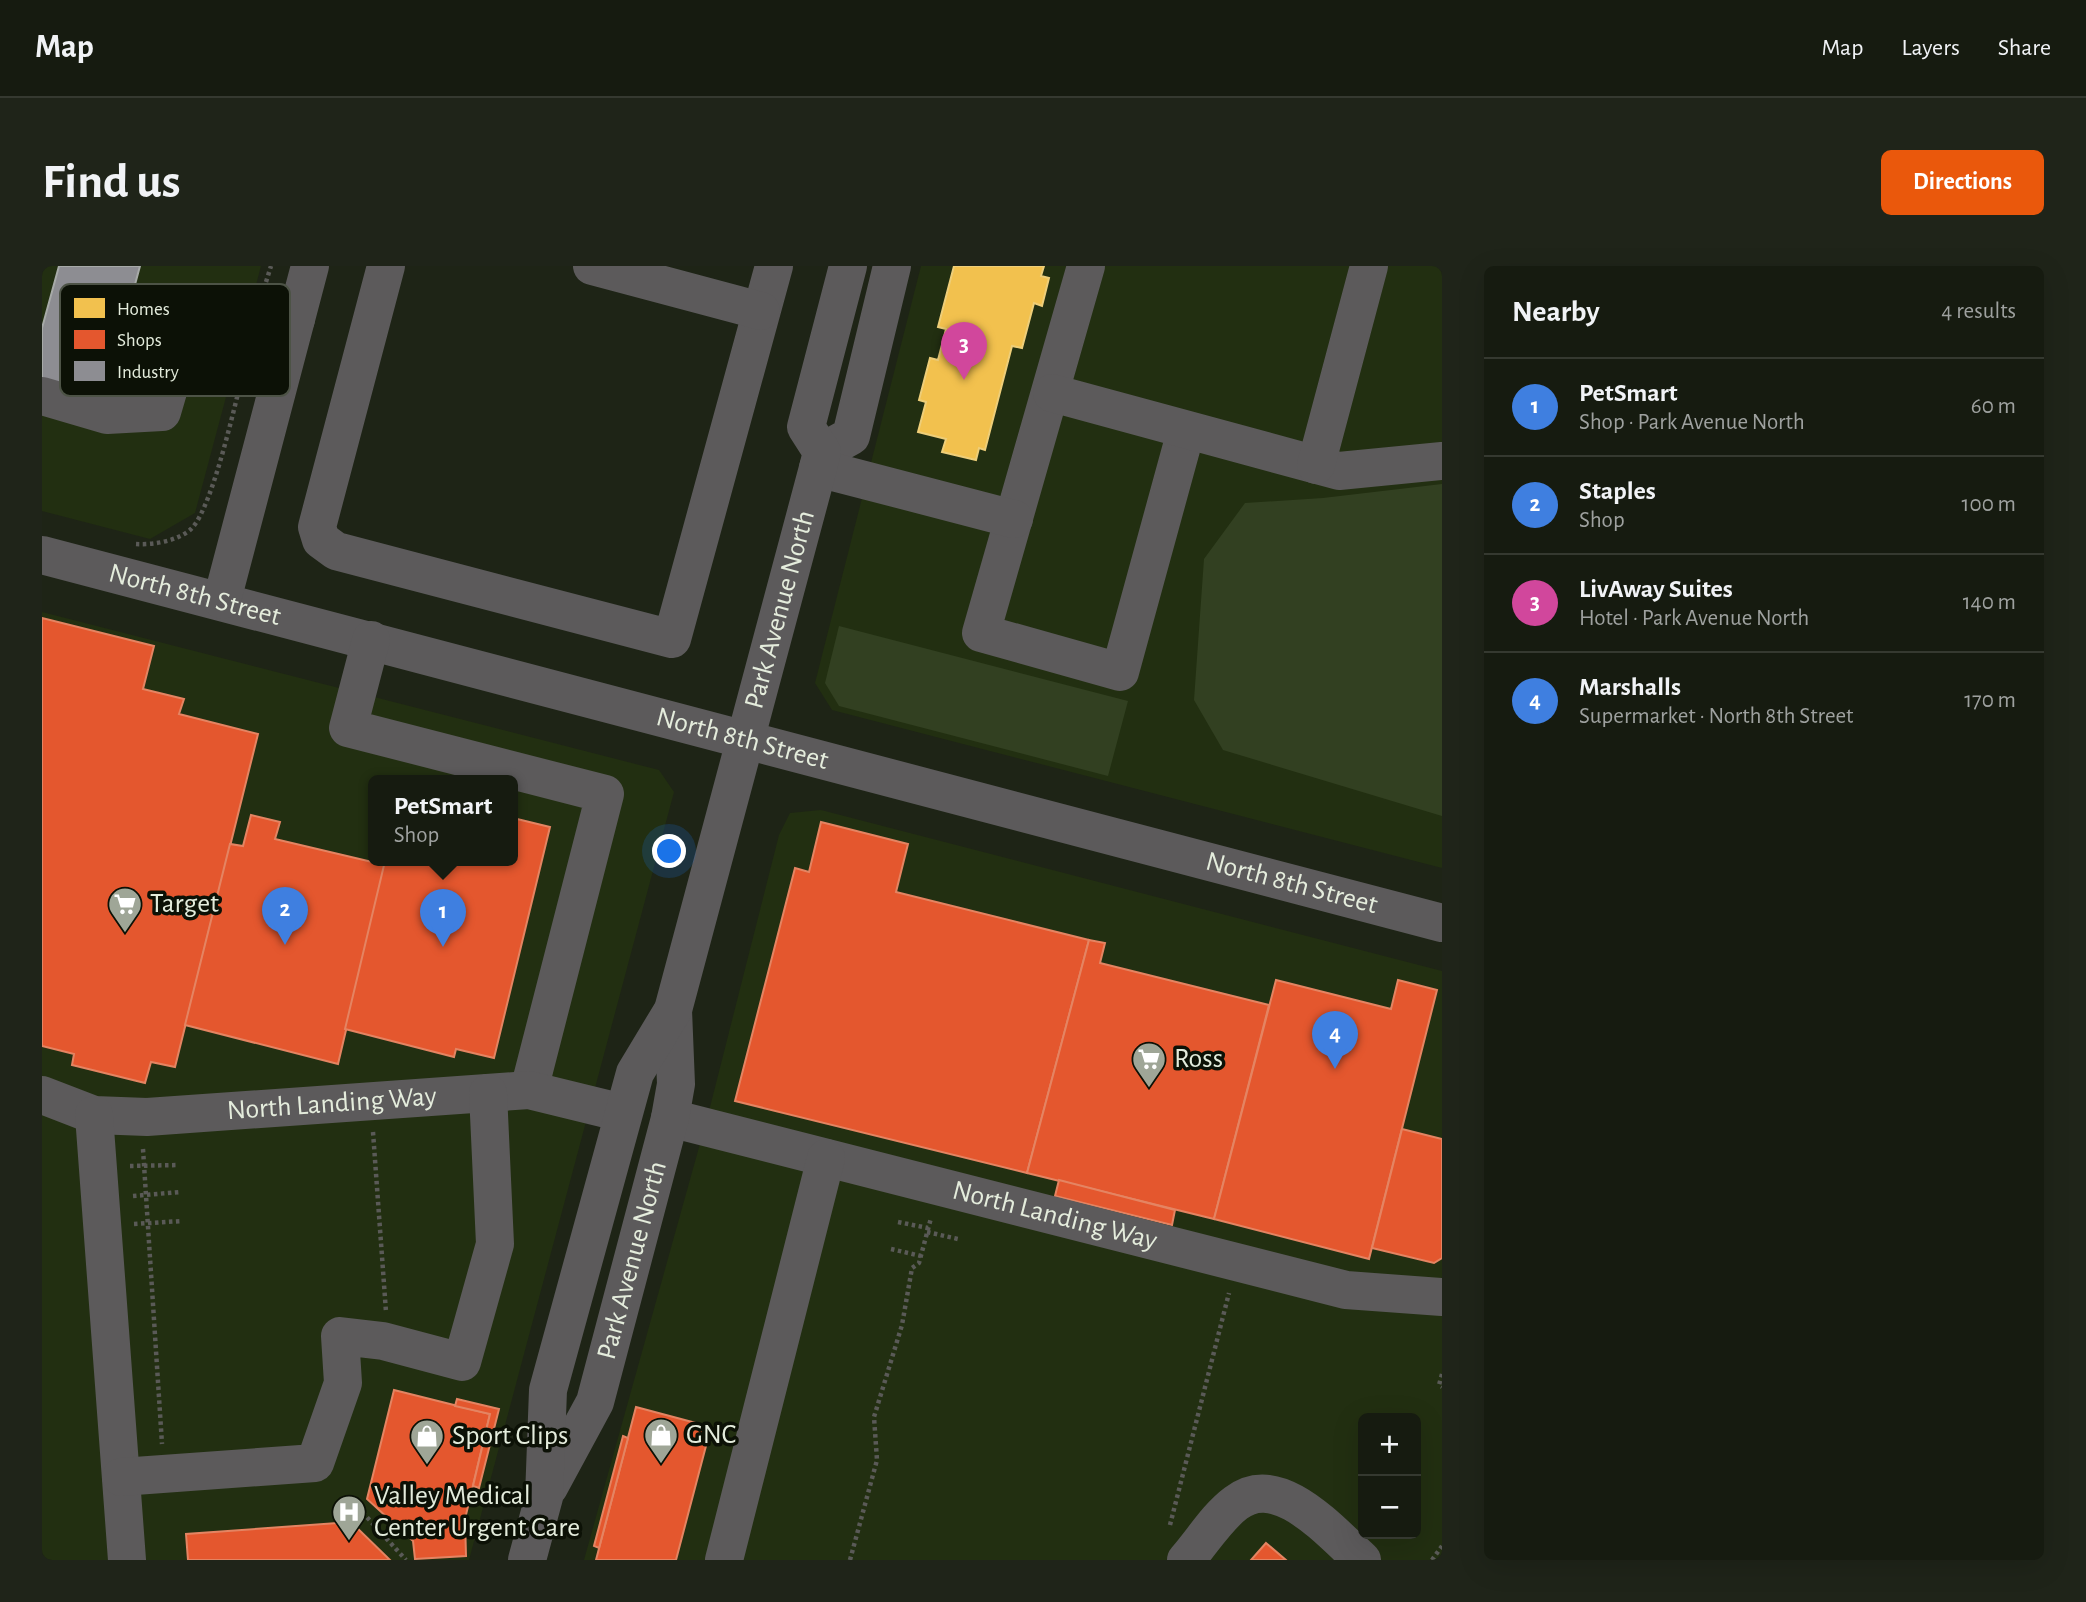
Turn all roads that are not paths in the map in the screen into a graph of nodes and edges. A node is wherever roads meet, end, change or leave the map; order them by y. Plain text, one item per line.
1 (310, 266) edge
2 (386, 266) edge
3 (592, 266) edge
4 (774, 266) edge
5 (848, 266) edge
6 (892, 266) edge
7 (1086, 266) edge
8 (1369, 266) edge
9 (761, 312) junction
10 (290, 318) edge
11 (296, 319) junction
12 (290, 342) edge
13 (1052, 393) junction
14 (42, 396) edge
15 (167, 396) edge
16 (276, 396) edge
17 (1186, 430) junction
18 (820, 460) junction
19 (1442, 461) edge
20 (1316, 465) junction
21 (1014, 519) junction
22 (42, 555) edge
23 (222, 600) junction
24 (371, 640) junction
25 (745, 741) junction
26 (1442, 923) edge
27 (673, 1010) junction
28 (528, 1090) junction
29 (488, 1093) junction
30 (42, 1095) edge
31 (623, 1113) junction
32 (94, 1115) junction
33 (670, 1118) junction
34 (826, 1158) junction
35 (1442, 1297) edge
36 (121, 1477) junction
37 (544, 1497) junction
38 (1177, 1547) edge
39 (127, 1560) edge
40 (527, 1560) edge
41 (724, 1560) edge
42 (1362, 1560) edge

1 - 11 street
2 - 9 street
3 - 9 street
4 - 9 street
5 - 18 street
6 - 18 street
7 - 13 street
8 - 20 street
10 - 11 street
11 - 12 street
13 - 17 street
13 - 21 street
14 - 15 street
16 - 23 street
17 - 20 street
17 - 21 street
18 - 21 street
18 - 25 street, Park Avenue North
19 - 20 street
22 - 23 street, North 8th Street
23 - 24 street, North 8th Street
24 - 25 street, North 8th Street
24 - 28 street
25 - 26 street, North 8th Street
25 - 27 street, Park Avenue North
27 - 31 street, Park Avenue North
27 - 33 street, Park Avenue North
28 - 29 street, North Landing Way
28 - 31 street, North Landing Way
29 - 32 street, North Landing Way
29 - 36 street
30 - 32 street, North Landing Way
31 - 37 street, Park Avenue North
32 - 36 street
33 - 34 street, North Landing Way
33 - 37 street, Park Avenue North
34 - 35 street, North Landing Way
34 - 41 street
36 - 39 street
37 - 40 street, Park Avenue North
38 - 42 street

